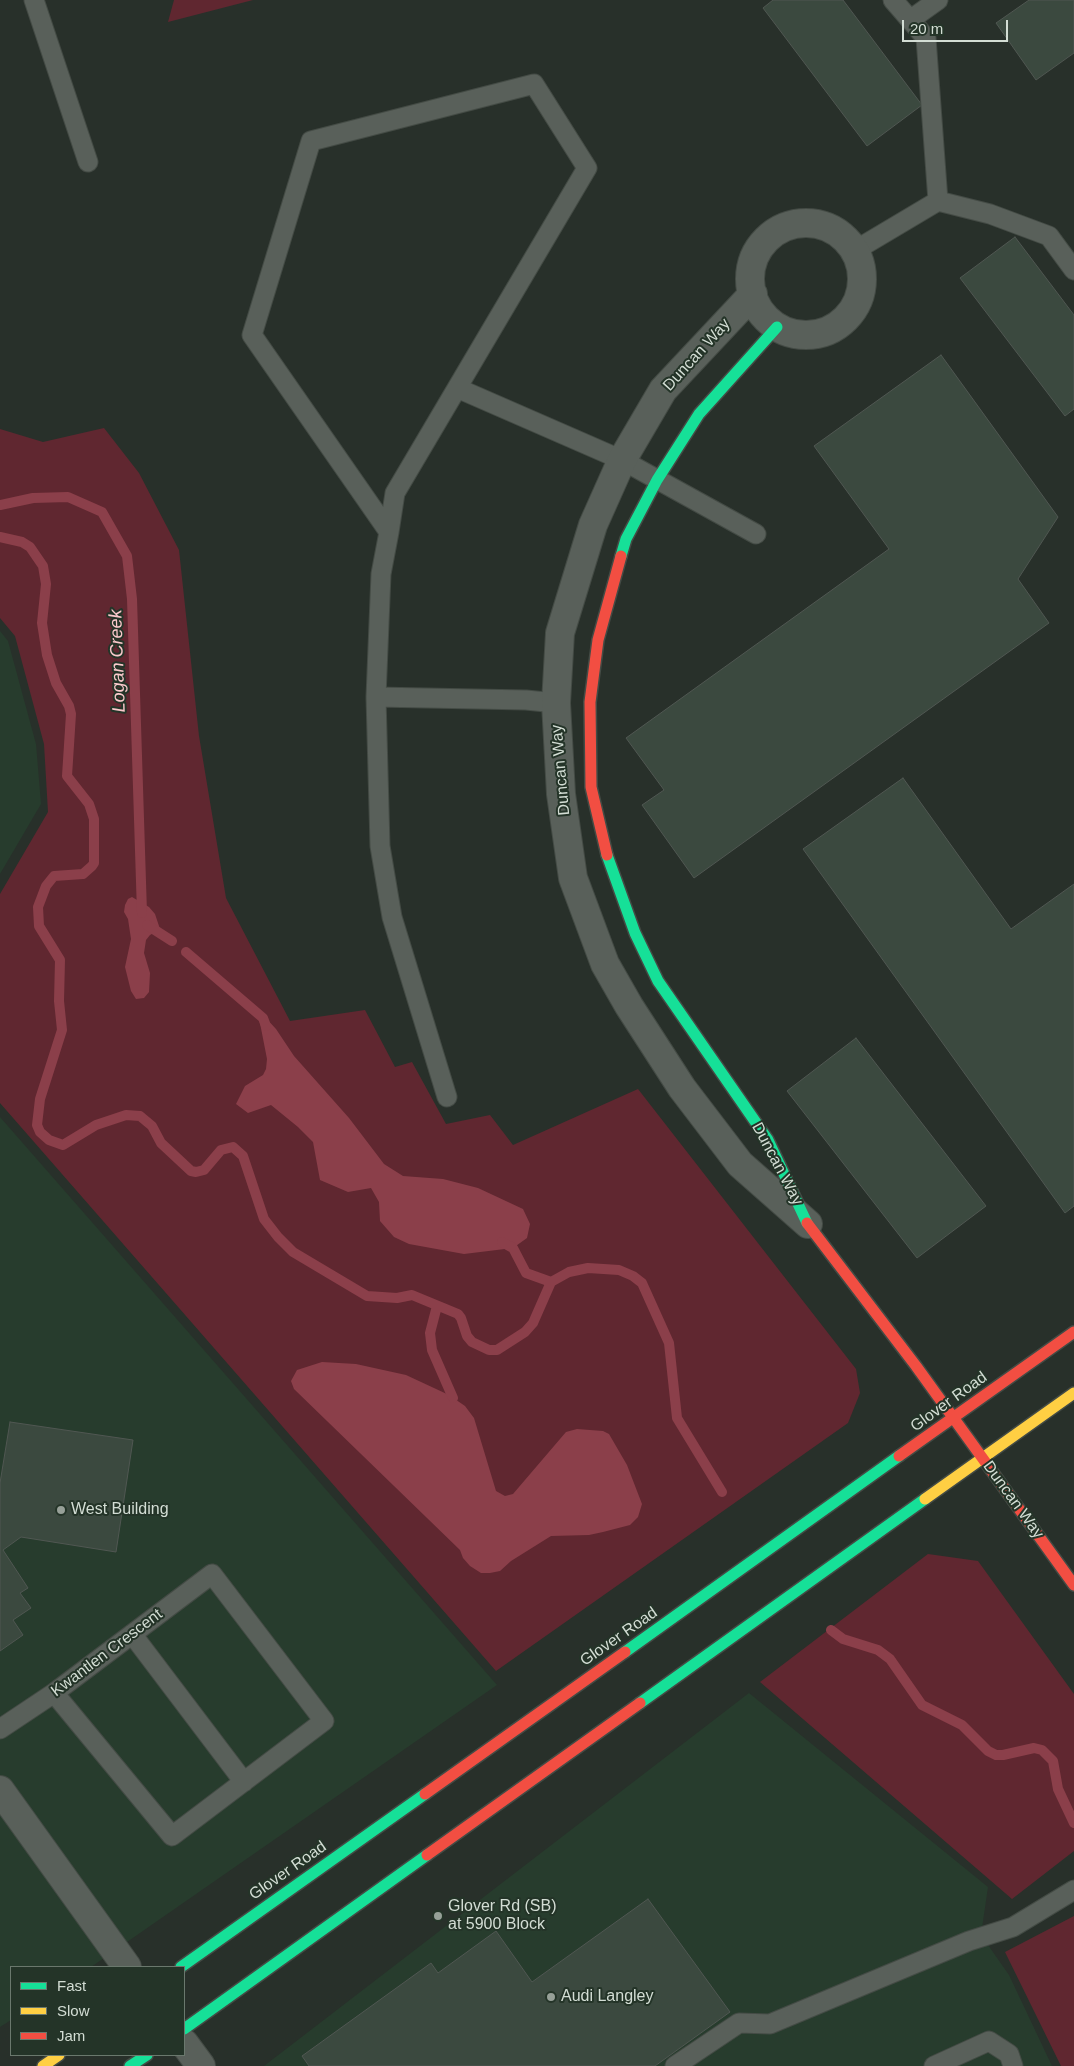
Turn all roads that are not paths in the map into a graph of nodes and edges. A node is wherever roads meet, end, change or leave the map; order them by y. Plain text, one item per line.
1 (34, 0) edge
2 (893, 0) edge
3 (938, 0) edge
4 (910, 20) junction
5 (88, 162) dead end
6 (938, 201) junction
7 (854, 251) junction
8 (1074, 270) edge
9 (753, 294) junction
10 (777, 328) junction
11 (457, 388) junction
12 (622, 460) junction
13 (658, 480) junction
14 (388, 532) junction
15 (756, 534) dead end
16 (376, 697) junction
17 (556, 703) junction
18 (447, 1097) dead end
19 (808, 1224) junction
20 (1074, 1332) edge
21 (1074, 1394) edge
22 (954, 1418) junction
23 (982, 1457) junction
24 (1074, 1585) edge
25 (132, 1634) junction
26 (54, 1693) junction
27 (0, 1729) edge
28 (244, 1782) junction
29 (0, 1790) edge
30 (1074, 1890) edge
31 (126, 1966) edge
32 (182, 1966) edge
33 (185, 2028) edge
34 (185, 2044) edge
35 (58, 2056) edge
36 (145, 2056) edge
37 (43, 2066) edge
38 (130, 2066) edge
39 (200, 2066) edge
40 (675, 2066) edge
41 (934, 2066) edge
42 (1013, 2066) edge

1 - 5 lane
2 - 4 lane
3 - 4 lane
4 - 6 lane
6 - 7 lane
6 - 8 lane
7 - 9 street
7 - 10 street
9 - 10 street
9 - 12 street, Duncan Way
10 - 13 main road, Duncan Way
11 - 12 lane
11 - 14 lane
11 - 14 lane
12 - 13 lane
12 - 17 street, Duncan Way
13 - 15 lane
13 - 19 main road, Duncan Way
14 - 16 lane
16 - 17 lane
16 - 18 lane
17 - 19 street, Duncan Way
19 - 22 main road, Duncan Way
20 - 22 main road, Glover Road
21 - 23 main road
22 - 23 main road, Duncan Way
22 - 32 main road, Glover Road
23 - 24 main road, Duncan Way
23 - 33 main road
25 - 26 lane, Kwantlen Crescent
25 - 28 lane
25 - 28 lane, Kwantlen Crescent
26 - 27 lane, Kwantlen Crescent
26 - 28 lane
29 - 31 street
30 - 40 lane
34 - 39 street
35 - 37 main road
36 - 38 main road
41 - 42 lane

